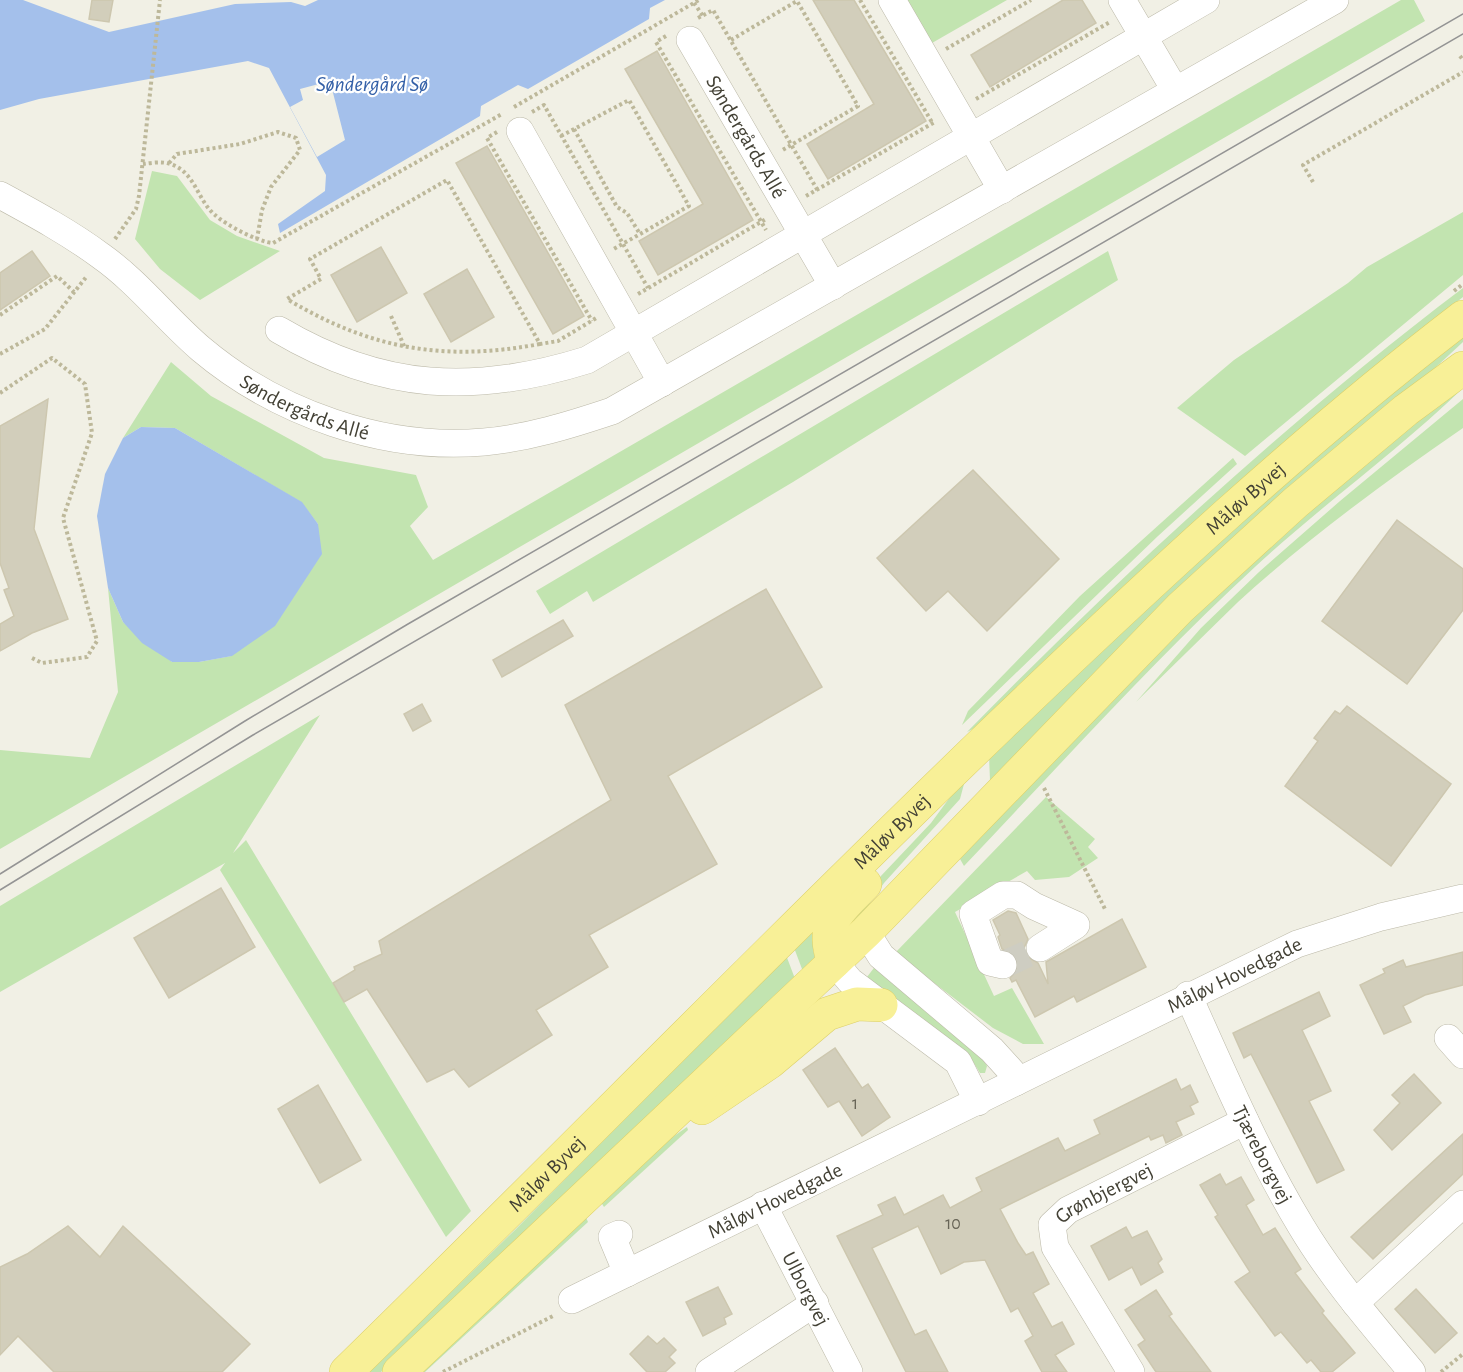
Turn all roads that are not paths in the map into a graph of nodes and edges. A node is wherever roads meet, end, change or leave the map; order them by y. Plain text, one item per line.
1 (892, 0) edge
2 (1206, 0) edge
3 (1335, 0) edge
4 (1125, 6) edge
5 (1143, 37) junction
6 (690, 40) dead end
7 (1175, 90) junction
8 (520, 131) dead end
9 (972, 137) junction
10 (1002, 190) junction
11 (0, 195) edge
12 (804, 235) junction
13 (833, 286) junction
14 (1463, 317) edge
15 (279, 330) dead end
16 (634, 333) junction
17 (1463, 368) edge
18 (662, 384) junction
19 (966, 759) junction
20 (916, 807) junction
21 (1463, 898) edge
22 (876, 921) junction
23 (1040, 948) tunnel mouth
24 (834, 962) junction
25 (1003, 965) dead end
26 (1188, 995) junction
27 (881, 1005) junction
28 (1016, 1082) junction
29 (978, 1101) junction
30 (1245, 1121) junction
31 (626, 1159) junction
32 (763, 1204) junction
33 (1463, 1204) edge
34 (619, 1234) dead end
35 (627, 1273) junction
36 (573, 1300) road end
37 (815, 1303) junction
38 (1355, 1303) junction
39 (346, 1372) edge
40 (399, 1372) edge
41 (709, 1372) edge
42 (849, 1372) edge
43 (1131, 1372) edge
44 (1412, 1372) edge

1 - 9 street
2 - 5 street
3 - 7 street, Søndergårds Allé
4 - 5 street
5 - 7 street
5 - 9 street
6 - 12 street, Søndergårds Allé
7 - 10 street, Søndergårds Allé
8 - 16 street
9 - 10 street
9 - 12 street
10 - 13 street, Søndergårds Allé
11 - 18 street, Søndergårds Allé
12 - 13 street, Søndergårds Allé
12 - 16 street
13 - 18 street, Søndergårds Allé
14 - 19 main road, Måløv Byvej
15 - 16 street
16 - 18 street
17 - 22 main road, Måløv Byvej
19 - 20 main road, Måløv Byvej
19 - 22 main road
20 - 24 main road
20 - 39 main road, Måløv Byvej
21 - 26 street, Måløv Hovedgade
22 - 24 main road, Måløv Byvej
22 - 28 street
23 - 25 street
24 - 27 street
24 - 31 main road, Måløv Byvej
26 - 28 street, Måløv Hovedgade
26 - 30 street, Tjæreborgvej
27 - 29 street
27 - 31 main road
28 - 29 street, Måløv Hovedgade
29 - 32 street, Måløv Hovedgade
30 - 38 street, Tjæreborgvej
30 - 43 street, Grønbjergvej
31 - 40 main road, Måløv Byvej
32 - 35 street, Måløv Hovedgade
32 - 37 street, Ulborgvej
33 - 38 street
34 - 35 street
35 - 36 street, Måløv Hovedgade
37 - 41 street
37 - 42 street, Ulborgvej
38 - 44 street, Tjæreborgvej

